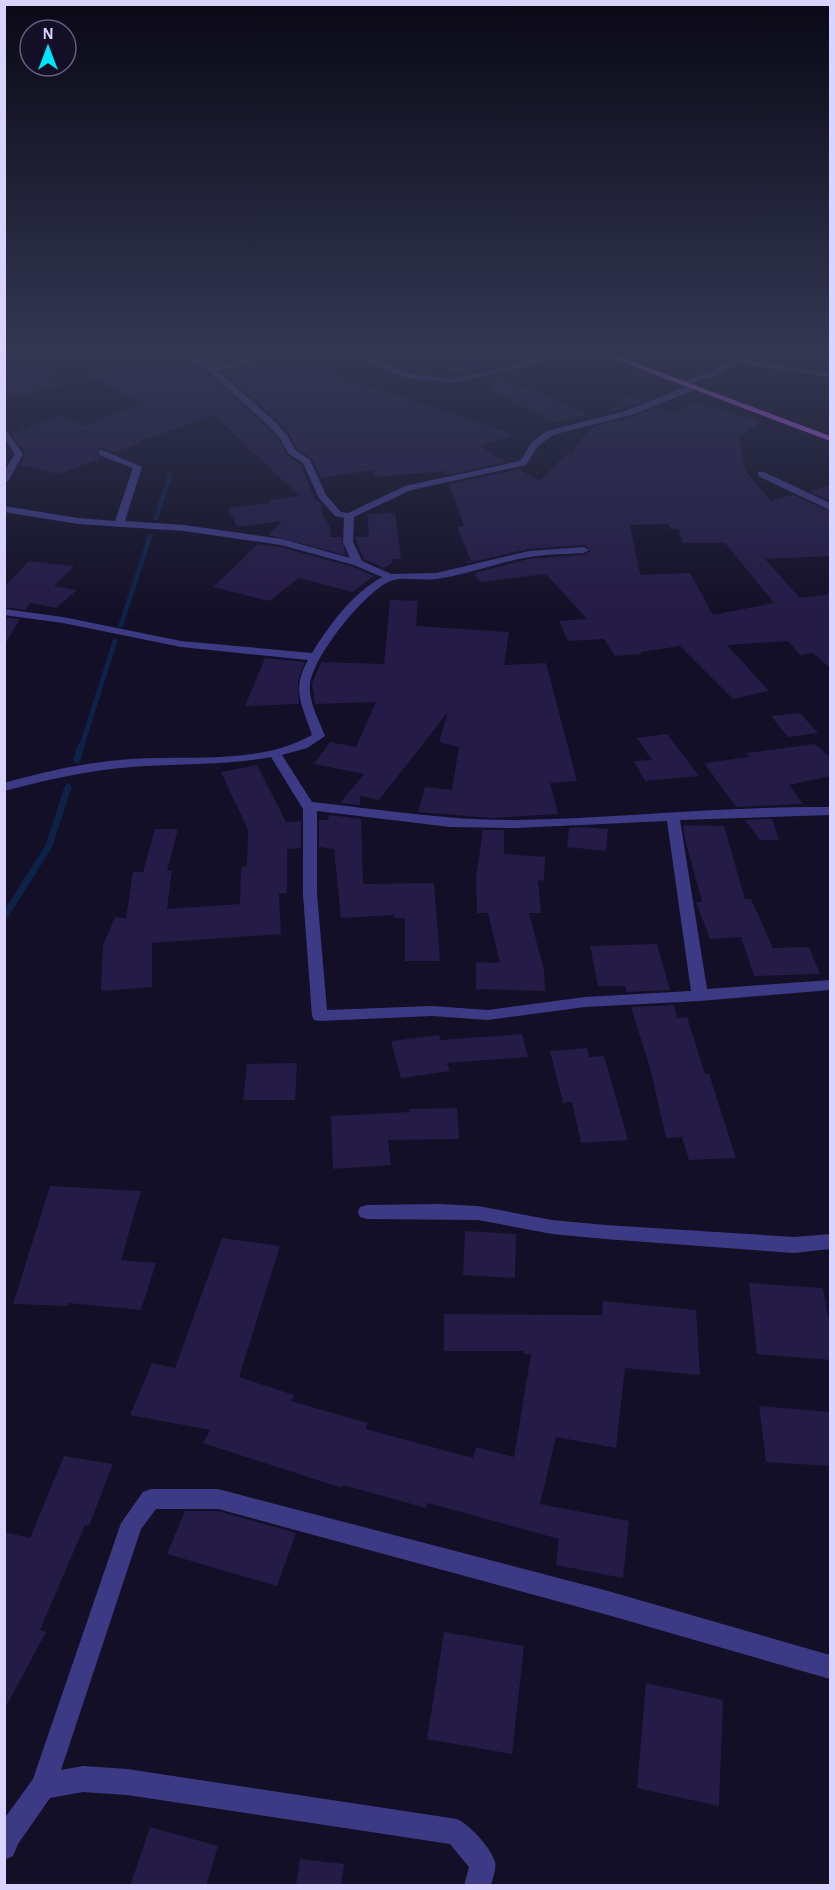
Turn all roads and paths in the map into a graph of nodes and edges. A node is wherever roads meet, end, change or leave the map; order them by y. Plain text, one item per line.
1 (11, 440) edge
2 (286, 440) edge
3 (540, 440) edge
4 (102, 453) dead end
5 (760, 474) dead end
6 (4, 480) edge
7 (831, 507) edge
8 (4, 509) edge
9 (349, 516) junction
10 (119, 524) junction
11 (584, 550) dead end
12 (358, 563) junction
13 (390, 577) junction
14 (4, 612) edge
15 (316, 657) junction
16 (275, 754) junction
17 (4, 787) edge
18 (308, 806) junction
19 (831, 811) edge
20 (673, 816) junction
21 (831, 985) edge
22 (700, 996) junction
23 (367, 1212) dead end
24 (831, 1242) edge
25 (831, 1667) edge
26 (43, 1786) junction
27 (4, 1847) edge
28 (477, 1886) edge

1 - 6 street
2 - 9 street
3 - 9 street
4 - 10 street
5 - 7 street
8 - 10 street
9 - 12 street
10 - 12 street
11 - 13 street
12 - 13 street
13 - 15 street
14 - 15 street
15 - 16 street
16 - 17 street
16 - 18 street
18 - 20 street
18 - 22 street
19 - 20 street
20 - 22 street
21 - 22 street
23 - 24 street
25 - 26 street
26 - 27 street
26 - 28 street

